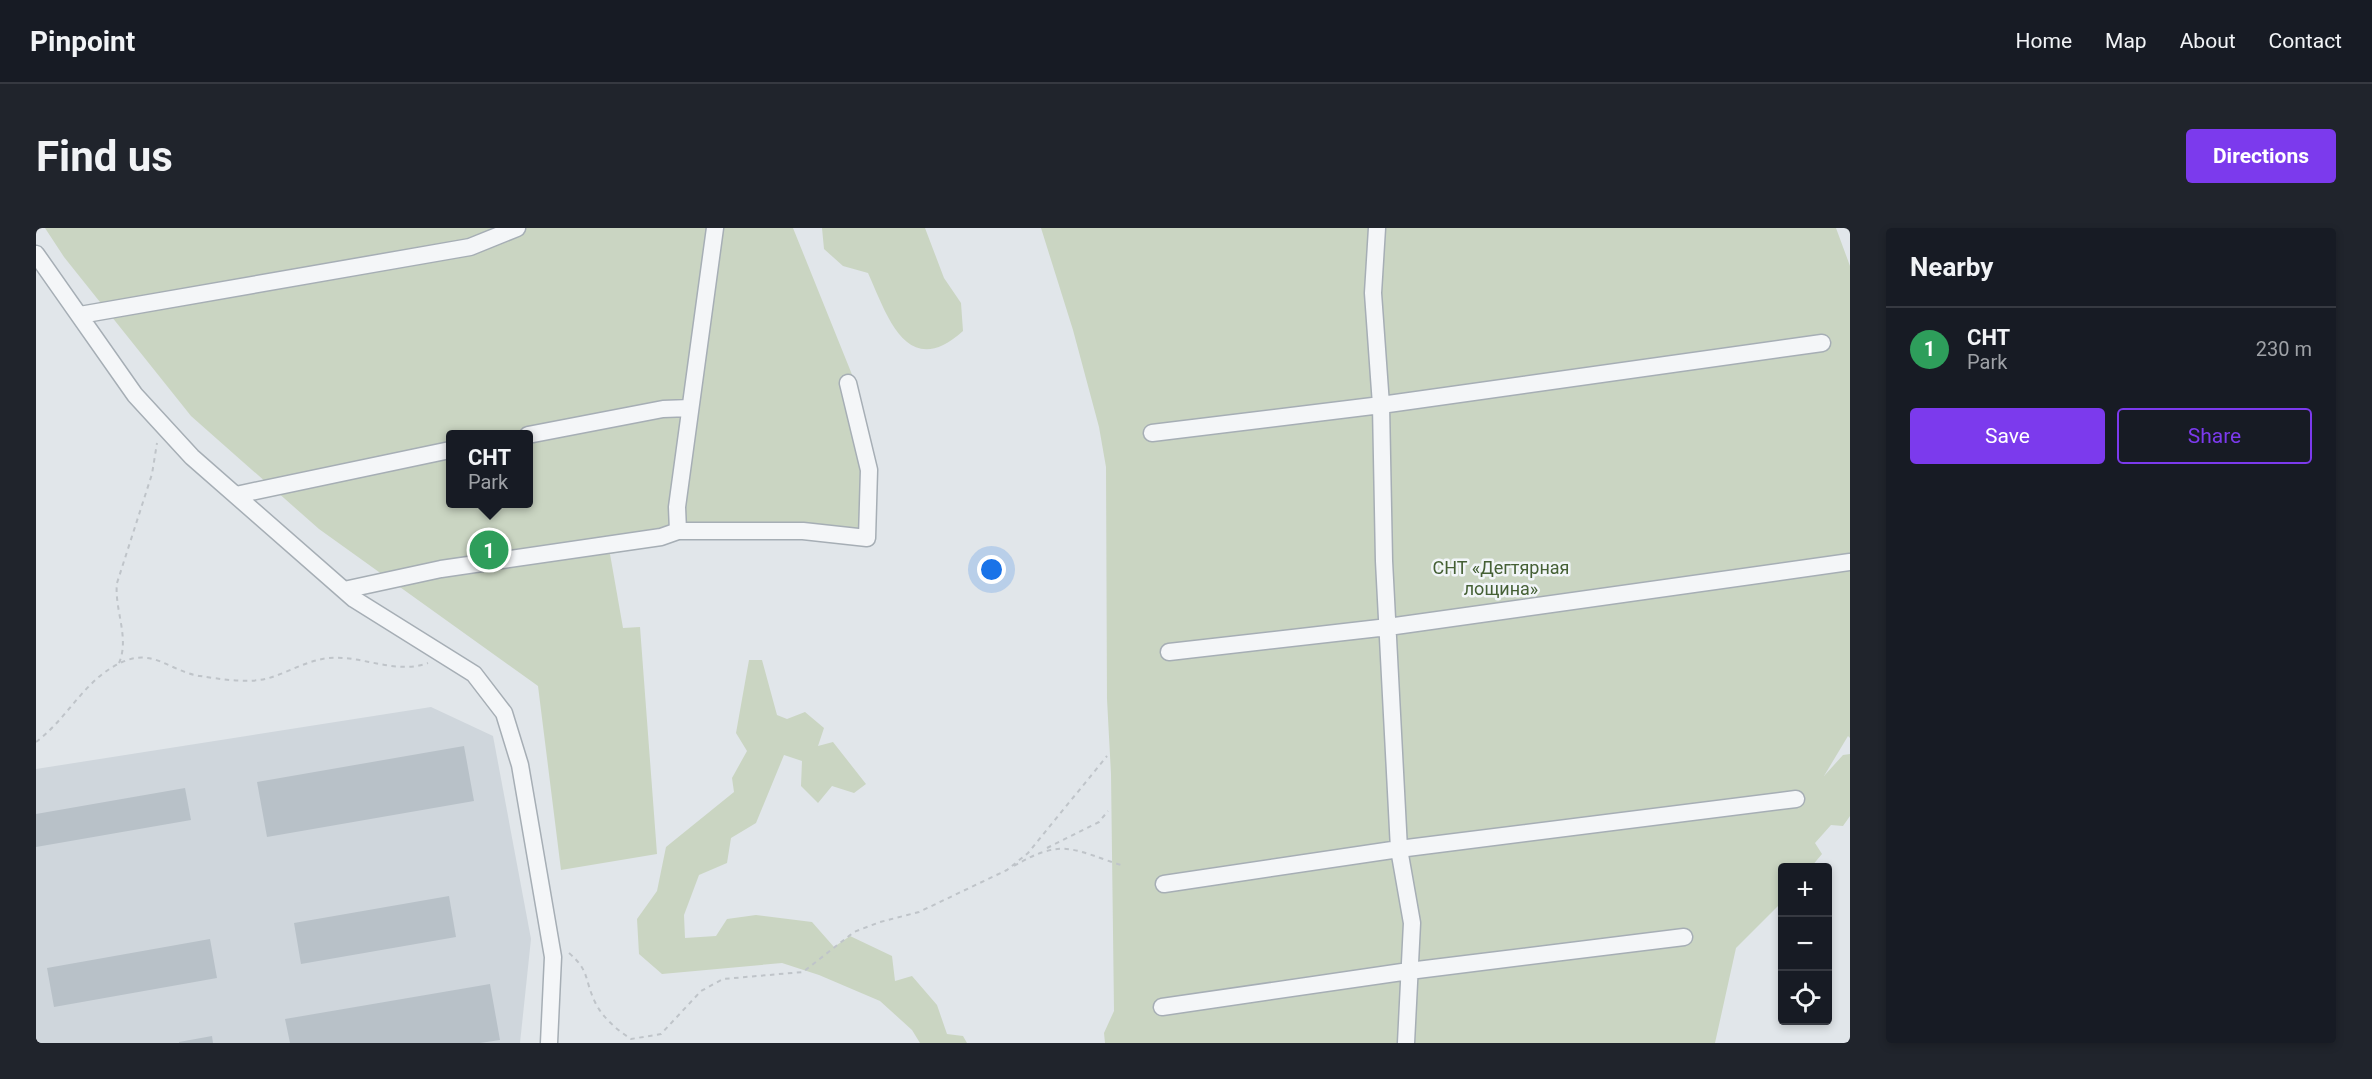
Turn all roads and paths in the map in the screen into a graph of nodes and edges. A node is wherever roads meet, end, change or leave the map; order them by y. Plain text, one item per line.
1 (517, 228) edge
2 (715, 228) edge
3 (1377, 228) edge
4 (36, 254) edge
5 (80, 315) junction
6 (1822, 343) dead end
7 (848, 383) dead end
8 (1381, 405) junction
9 (690, 408) junction
10 (161, 423) junction
11 (1152, 433) dead end
12 (533, 434) edge
13 (446, 451) edge
14 (236, 495) junction
15 (678, 531) junction
16 (1850, 562) edge
17 (344, 590) junction
18 (1388, 627) junction
19 (1169, 652) dead end
20 (444, 655) junction
21 (119, 663) junction
22 (36, 742) edge
23 (1107, 756) dead end
24 (1796, 800) dead end
25 (1108, 811) dead end
26 (1399, 849) junction
27 (1039, 851) junction
28 (1124, 866) dead end
29 (1007, 870) junction
30 (1164, 884) dead end
31 (1684, 937) dead end
32 (550, 938) junction
33 (1409, 971) junction
34 (1162, 1007) dead end
35 (549, 1043) edge
36 (1406, 1043) edge

1 - 5 street
2 - 9 street
3 - 8 street
4 - 5 street
5 - 10 street
6 - 8 street
7 - 15 street
8 - 11 street
8 - 18 street
9 - 12 street
9 - 15 street
10 - 14 street
10 - 21 path
13 - 14 street
14 - 17 street
15 - 17 street
16 - 18 street
17 - 20 street
18 - 19 street
18 - 26 street
20 - 21 path
20 - 32 street
21 - 22 path
23 - 29 path
24 - 26 street
25 - 27 path
26 - 30 street
26 - 33 street
27 - 28 path
27 - 29 path
29 - 32 path
31 - 33 street
32 - 35 street
33 - 34 street
33 - 36 street

